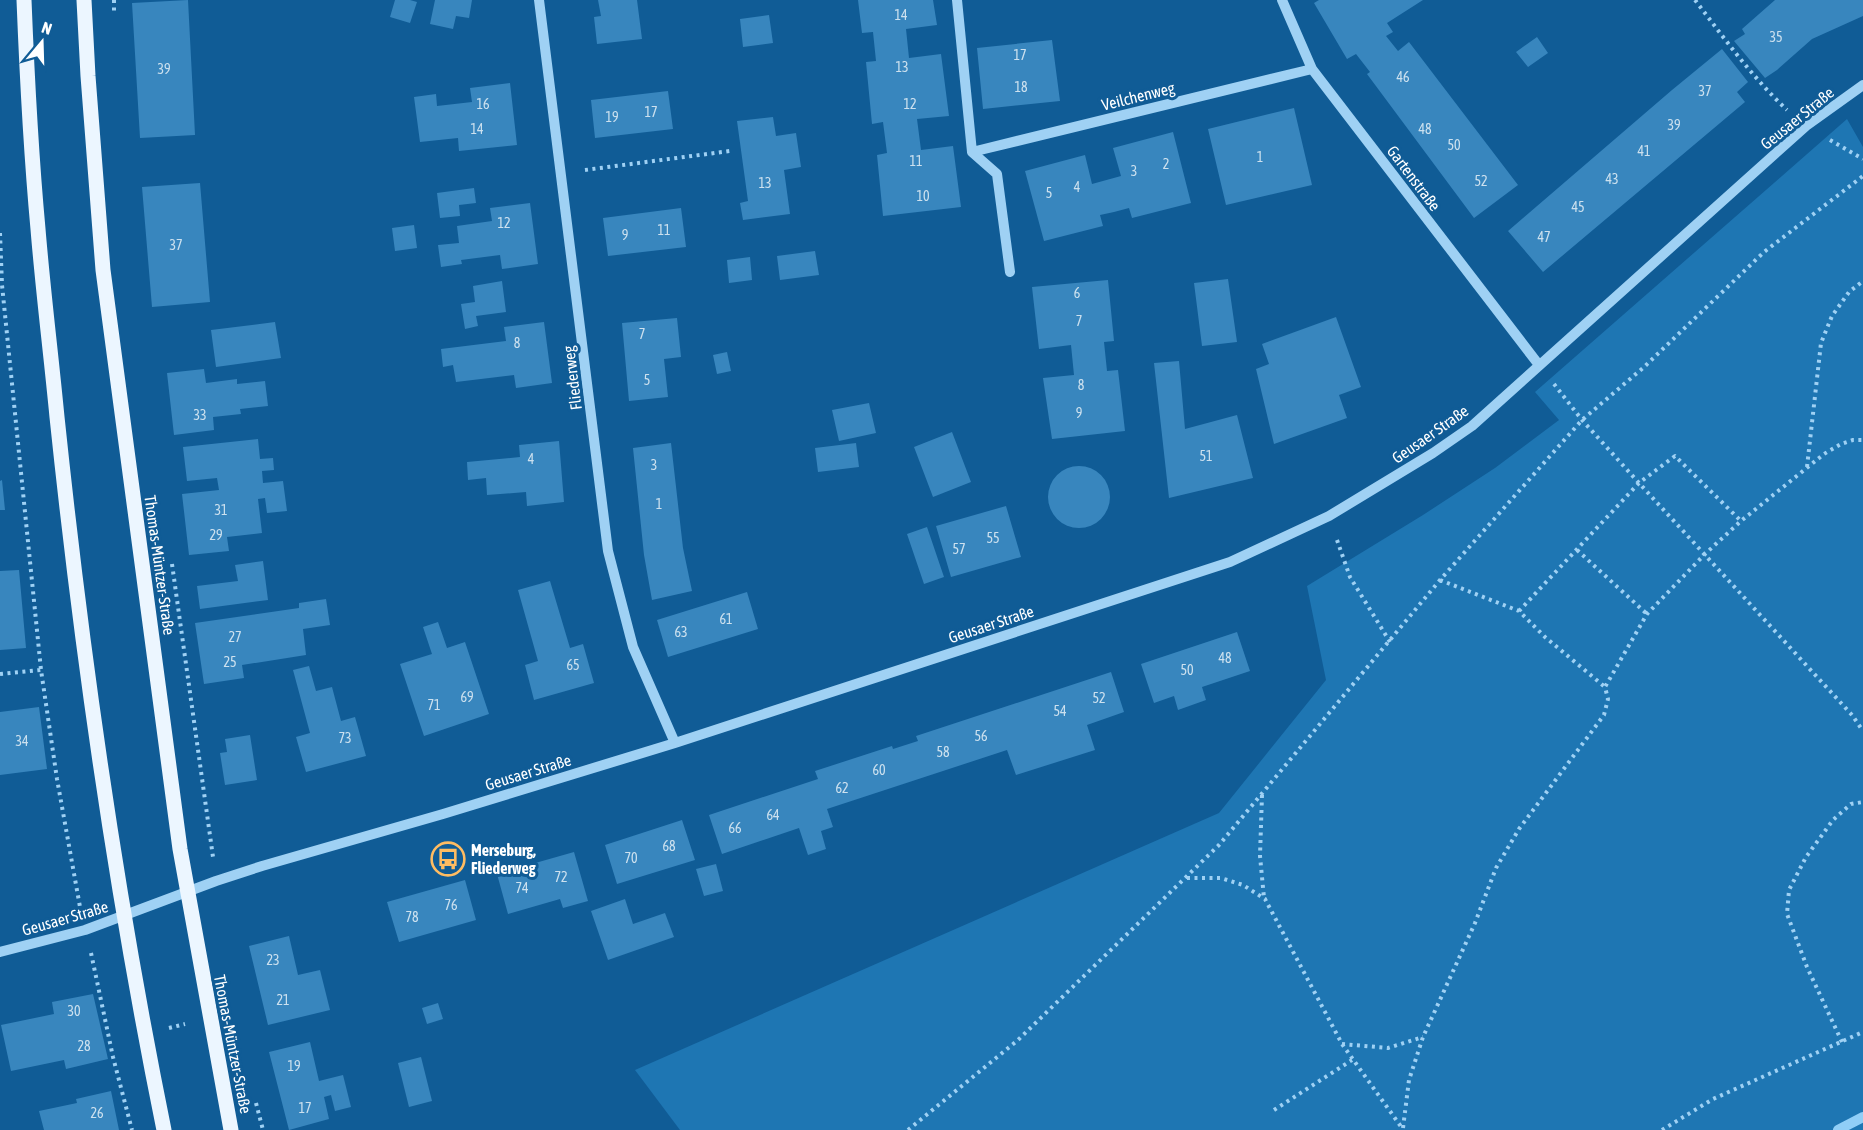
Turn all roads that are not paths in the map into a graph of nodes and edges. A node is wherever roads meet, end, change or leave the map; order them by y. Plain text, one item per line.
1 (24, 0) edge
2 (84, 0) edge
3 (539, 0) edge
4 (957, 0) edge
5 (1282, 0) edge
6 (1312, 69) junction
7 (1863, 86) edge
8 (972, 152) junction
9 (1010, 272) dead end
10 (1539, 365) junction
11 (675, 742) junction
12 (187, 892) junction
13 (124, 916) junction
14 (0, 952) edge
15 (164, 1130) edge
16 (231, 1130) edge

1 - 13 main road
2 - 12 main road, Thomas-Müntzer-Straße
3 - 11 street, Fliederweg
4 - 8 street
5 - 6 street, Gartenstraße
6 - 8 street, Veilchenweg
6 - 10 street, Gartenstraße
7 - 10 street, Geusaer Straße
8 - 9 street
10 - 11 street, Geusaer Straße
11 - 12 street, Geusaer Straße
12 - 13 street, Geusaer Straße
12 - 16 main road, Thomas-Müntzer-Straße
13 - 14 street, Geusaer Straße
13 - 15 main road

